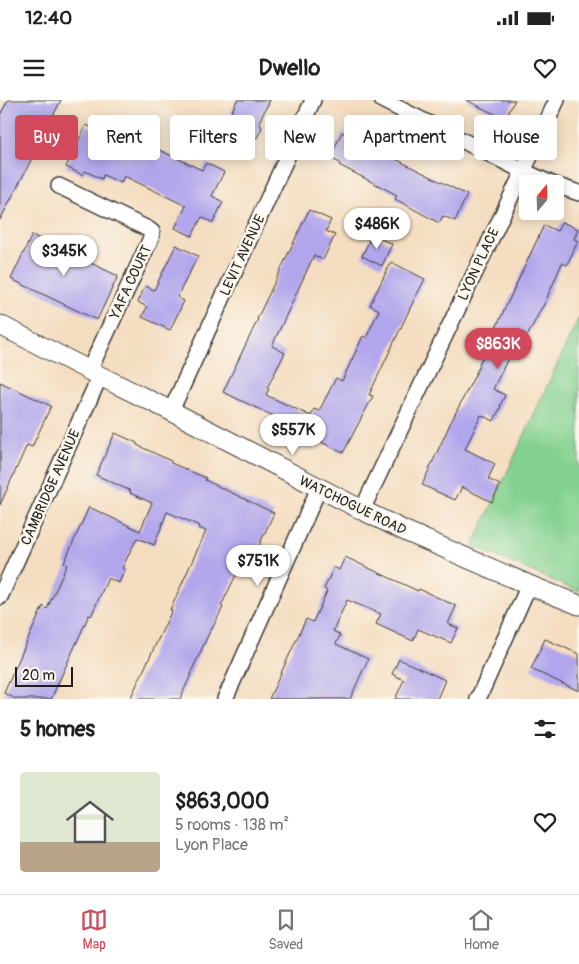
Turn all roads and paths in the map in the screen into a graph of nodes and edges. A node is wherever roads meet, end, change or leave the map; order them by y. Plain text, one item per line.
1 (313, 100) edge
2 (382, 100) edge
3 (557, 100) edge
4 (523, 171) junction
5 (532, 175) edge
6 (59, 186) dead end
7 (564, 188) edge
8 (579, 193) edge
9 (0, 325) edge
10 (94, 374) junction
11 (171, 411) junction
12 (319, 488) junction
13 (362, 510) junction
14 (529, 585) junction
15 (0, 597) edge
16 (579, 605) edge
17 (225, 699) edge
18 (478, 699) edge

1 - 11 street, LEVIT AVENUE
2 - 4 street
3 - 4 street, LYON PLACE
4 - 5 street
4 - 13 street, LYON PLACE
6 - 10 street, YAFA COURT
7 - 8 street
9 - 10 street, WATCHOGUE ROAD
10 - 11 street, WATCHOGUE ROAD
10 - 15 street, CAMBRIDGE AVENUE
11 - 12 street, WATCHOGUE ROAD
12 - 13 street, WATCHOGUE ROAD
12 - 17 street
13 - 14 street, WATCHOGUE ROAD
14 - 16 street, WATCHOGUE ROAD
14 - 18 street

